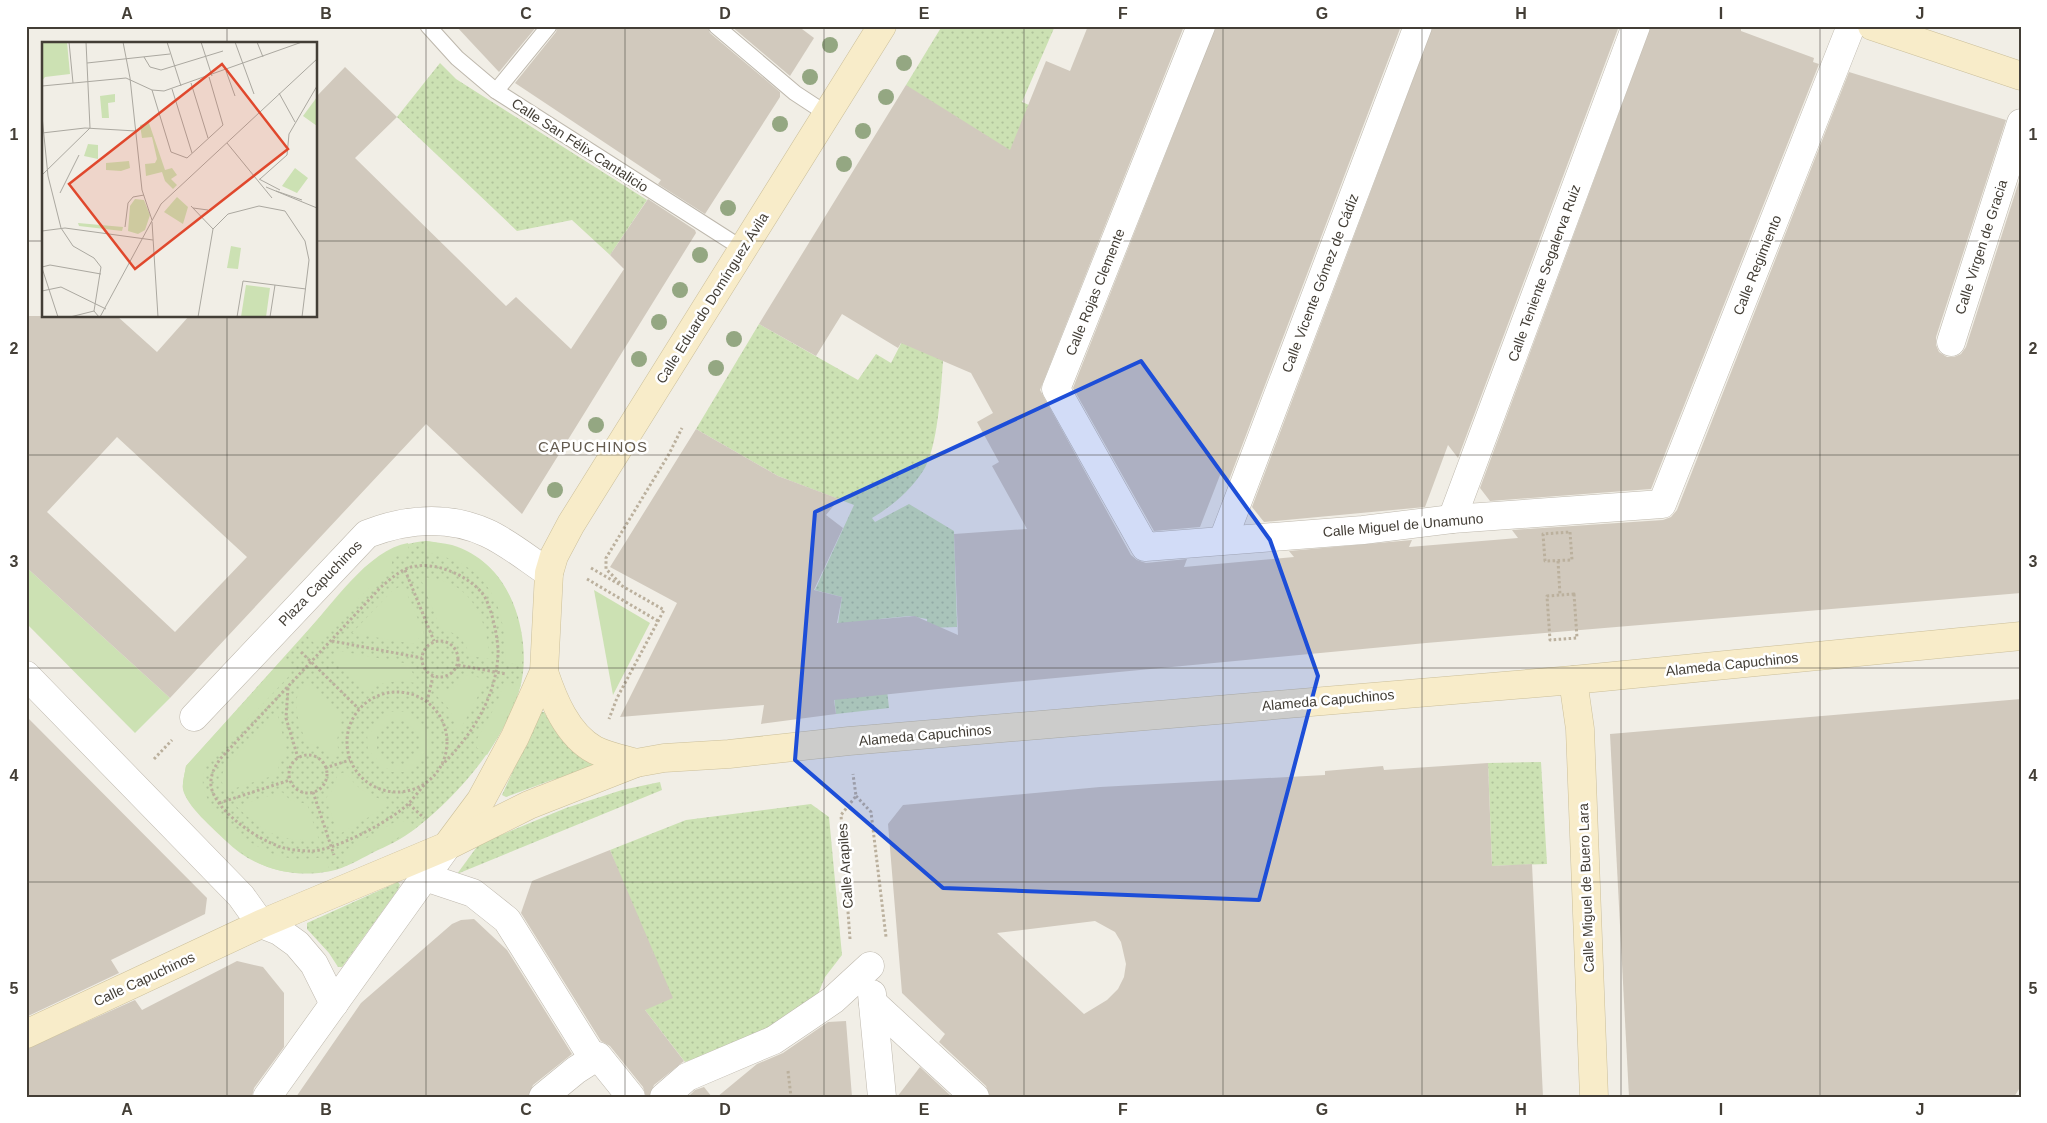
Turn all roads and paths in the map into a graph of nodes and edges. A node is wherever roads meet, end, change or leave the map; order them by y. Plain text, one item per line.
1 (428, 26) edge
2 (549, 26) edge
3 (716, 26) edge
4 (882, 26) edge
5 (1201, 26) edge
6 (1418, 26) edge
7 (1636, 26) edge
8 (1851, 26) edge
9 (1878, 27) edge
10 (2021, 76) edge
11 (496, 91) junction
12 (827, 114) junction
13 (2021, 123) edge
14 (743, 249) junction
15 (1951, 342) dead end
16 (682, 428) dead end
17 (1662, 504) joint
18 (1452, 519) junction
19 (1223, 540) junction
20 (1145, 547) joint
21 (1571, 554) dead end
22 (1544, 556) dead end
23 (1558, 561) junction
24 (591, 568) dead end
25 (405, 570) junction
26 (549, 573) junction
27 (587, 579) dead end
28 (624, 588) junction
29 (1560, 595) junction
30 (658, 621) junction
31 (2021, 636) edge
32 (331, 640) junction
33 (434, 642) junction
34 (306, 658) dead end
35 (422, 658) junction
36 (311, 662) junction
37 (458, 664) junction
38 (495, 672) junction
39 (544, 672) junction
40 (506, 674) dead end
41 (26, 675) edge
42 (433, 676) junction
43 (1573, 680) junction
44 (288, 688) junction
45 (427, 702) junction
46 (360, 709) junction
47 (194, 717) dead end
48 (609, 720) dead end
49 (849, 741) junction
50 (298, 758) junction
51 (350, 760) junction
52 (636, 763) junction
53 (442, 765) junction
54 (325, 768) junction
55 (290, 780) junction
56 (424, 785) junction
57 (313, 792) junction
58 (856, 796) junction
59 (219, 803) junction
60 (409, 804) junction
61 (425, 820) dead end
62 (332, 846) junction
63 (447, 846) junction
64 (334, 854) dead end
65 (425, 877) junction
66 (261, 924) junction
67 (886, 938) dead end
68 (851, 942) dead end
69 (873, 1003) junction
70 (334, 1004) junction
71 (26, 1034) edge
72 (588, 1050) dead end
73 (267, 1097) edge
74 (543, 1097) edge
75 (631, 1097) edge
76 (664, 1097) edge
77 (882, 1097) edge
78 (975, 1097) edge
79 (1594, 1097) edge

1 - 11 lane, Calle San Félix Cantalicio
2 - 11 lane
3 - 12 lane
4 - 12 main road, Calle Eduardo Domínguez Ávila
5 - 20 street, Calle Rojas Clemente
6 - 19 street, Calle Vicente Gómez de Cádiz
7 - 18 street, Calle Teniente Segalerva Ruiz
8 - 17 street, Calle Regimiento
9 - 10 main road
11 - 14 lane, Calle San Félix Cantalicio
12 - 14 main road, Calle Eduardo Domínguez Ávila
13 - 15 street, Calle Virgen de Gracia
14 - 26 main road, Calle Eduardo Domínguez Ávila
16 - 28 path
17 - 18 street, Calle Miguel de Unamuno
18 - 19 street, Calle Miguel de Unamuno
19 - 20 street, Calle Miguel de Unamuno
21 - 23 path
22 - 23 path
23 - 29 path
24 - 28 path
25 - 32 path
25 - 33 path
25 - 38 path
26 - 39 main road
26 - 47 street, Plaza Capuchinos
27 - 30 path
28 - 30 path
29 - 29 path
30 - 48 path
31 - 43 main road, Alameda Capuchinos
32 - 35 path
32 - 36 path
33 - 35 path
33 - 37 path
34 - 36 path
35 - 42 path
36 - 44 path
36 - 46 path
37 - 38 path
37 - 42 path
38 - 40 path
38 - 53 path
39 - 52 main road
39 - 63 main road
41 - 66 street
42 - 45 path
43 - 49 main road, Alameda Capuchinos
43 - 79 main road, Calle Miguel de Buero Lara
44 - 50 path
44 - 59 path
45 - 46 path
45 - 53 path
46 - 51 path
49 - 52 main road, Alameda Capuchinos
49 - 58 path
50 - 54 path
50 - 55 path
51 - 54 path
51 - 56 path
52 - 63 main road
53 - 56 path
54 - 57 path
55 - 57 path
55 - 59 path
56 - 60 path
57 - 62 path
58 - 67 path
58 - 68 path, Calle Arapiles
59 - 62 path
60 - 61 path
60 - 62 path
62 - 64 path
63 - 65 street
63 - 66 main road
65 - 70 street
65 - 72 street
66 - 70 street
66 - 71 main road, Calle Capuchinos
69 - 76 street
69 - 77 street
69 - 78 street
70 - 73 street
74 - 75 street

